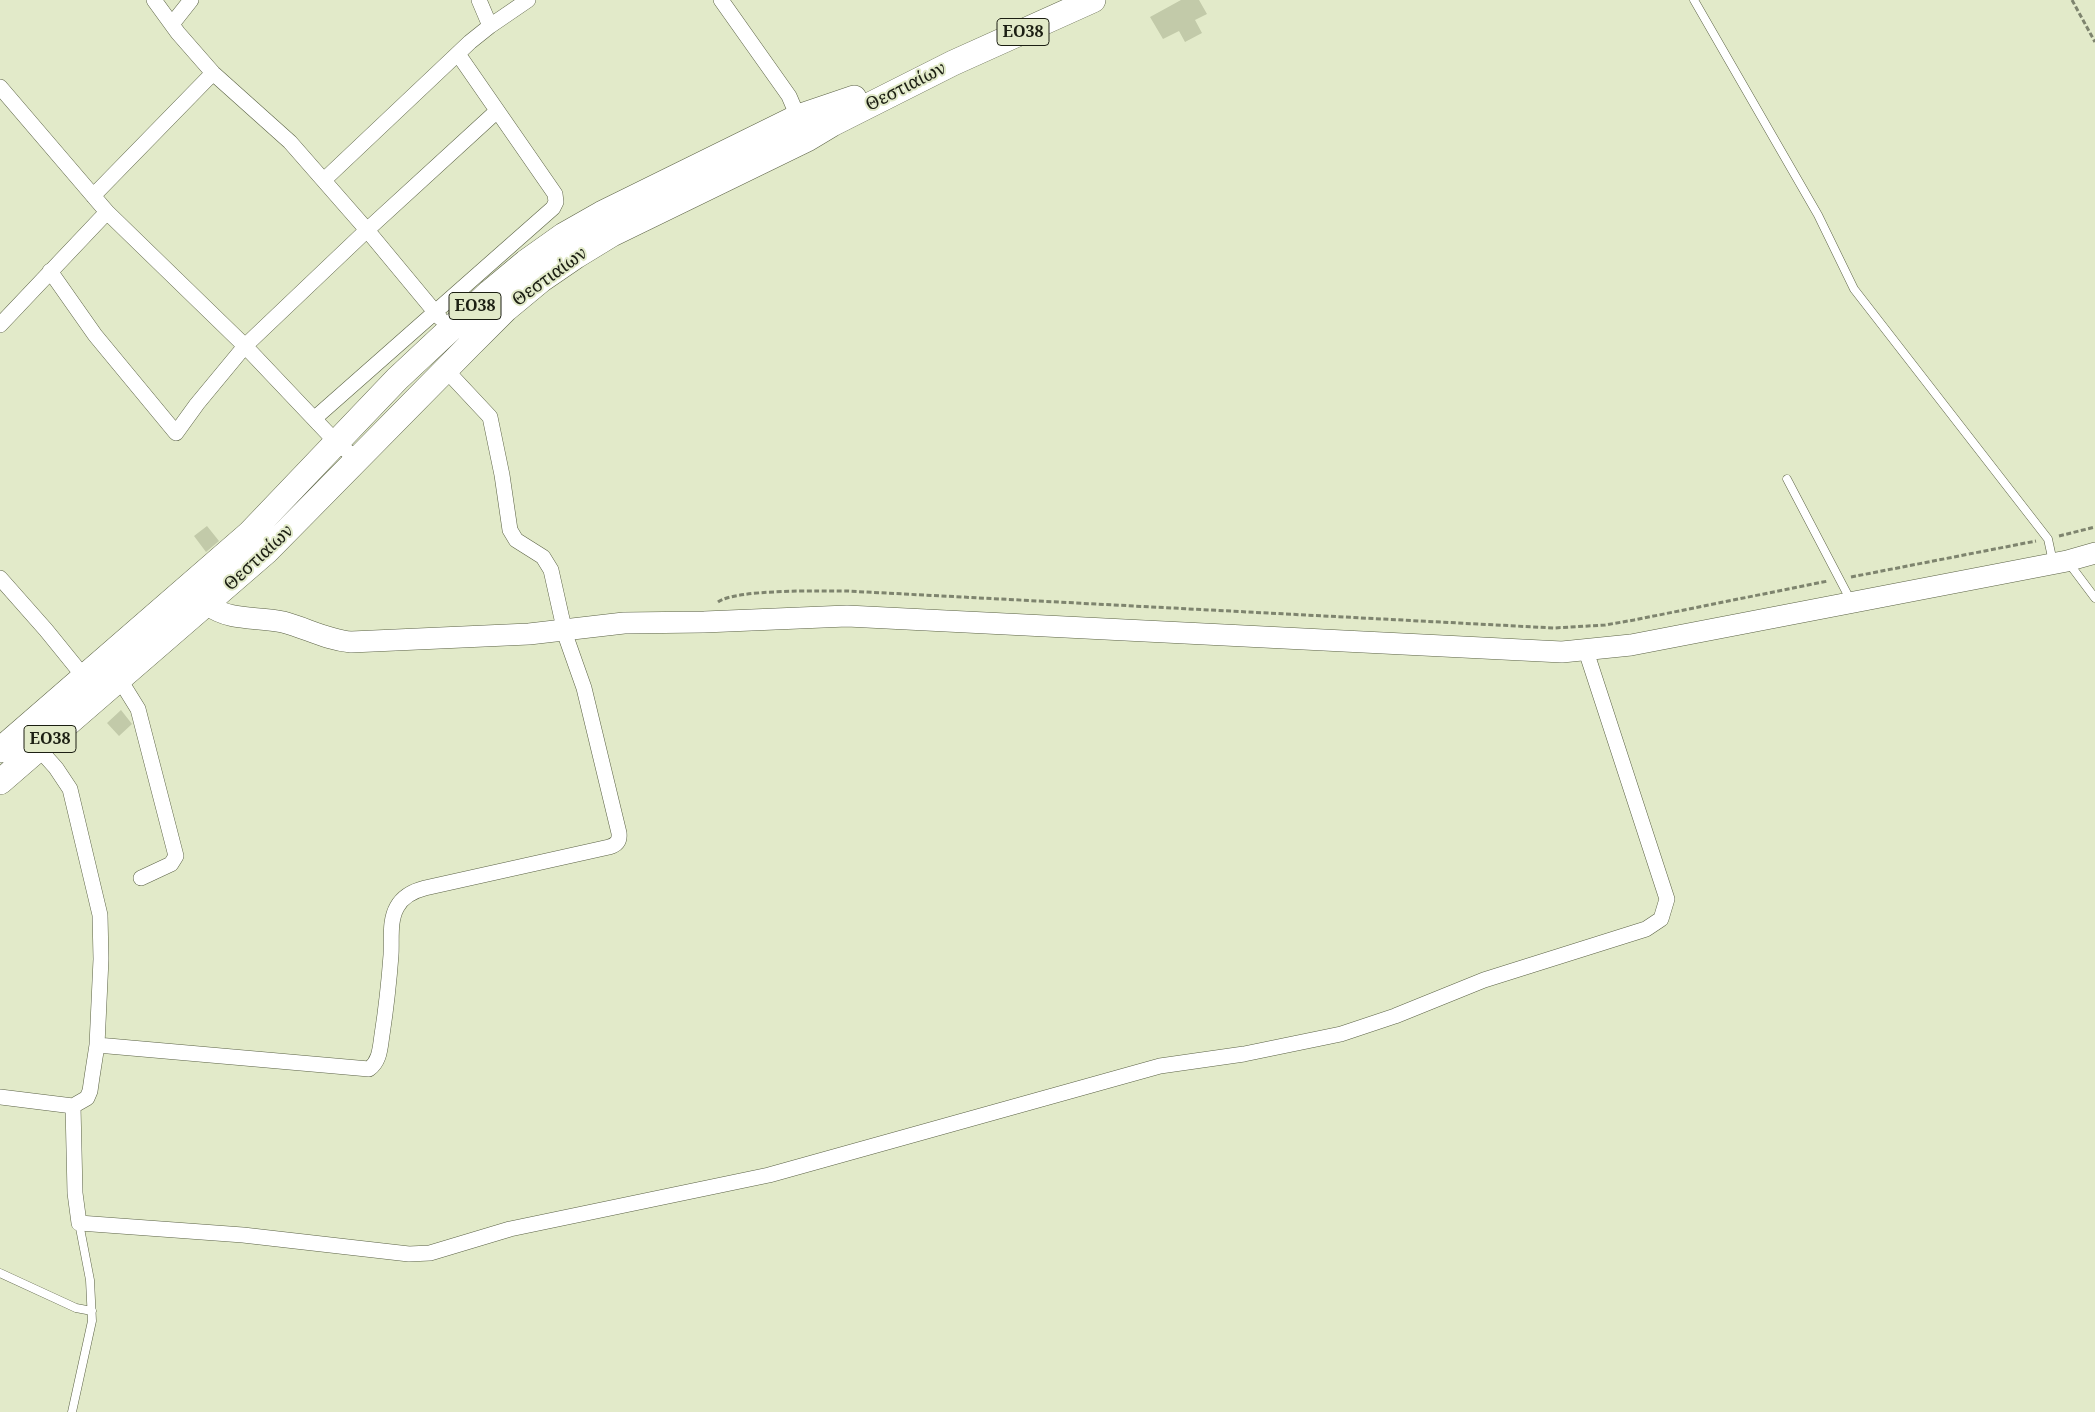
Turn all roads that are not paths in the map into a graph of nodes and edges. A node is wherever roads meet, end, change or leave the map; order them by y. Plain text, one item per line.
1 (154, 0) edge
2 (191, 0) edge
3 (479, 0) edge
4 (528, 0) edge
5 (721, 0) edge
6 (1093, 0) edge
7 (1694, 0) edge
8 (172, 24) junction
9 (490, 26) junction
10 (458, 54) junction
11 (953, 64) junction
12 (214, 73) junction
13 (0, 87) edge
14 (497, 111) junction
15 (798, 116) junction
16 (324, 180) junction
17 (93, 196) junction
18 (107, 212) junction
19 (367, 230) junction
20 (50, 271) junction
21 (442, 320) junction
22 (0, 325) edge
23 (245, 346) junction
24 (468, 347) junction
25 (446, 370) junction
26 (315, 418) junction
27 (336, 442) junction
28 (358, 460) junction
29 (1787, 479) dead end
30 (250, 533) junction
31 (268, 551) junction
32 (2095, 553) edge
33 (2060, 562) junction
34 (0, 578) edge
35 (2095, 598) edge
36 (1852, 602) junction
37 (208, 605) junction
38 (564, 630) junction
39 (1586, 651) junction
40 (84, 677) junction
41 (120, 680) junction
42 (100, 697) junction
43 (39, 749) junction
44 (0, 750) edge
45 (0, 782) edge
46 (141, 878) dead end
47 (97, 1045) junction
48 (0, 1097) edge
49 (73, 1106) junction
50 (79, 1223) junction
51 (0, 1273) edge
52 (92, 1312) junction
53 (72, 1412) edge

1 - 8 street
2 - 8 street
3 - 9 street
4 - 9 street
5 - 15 street
6 - 11 main road, ΕΟ38
7 - 33 lane
8 - 12 street
9 - 10 street
10 - 14 street
10 - 16 street
11 - 15 main road, Θεστιαίων / ΕΟ38
11 - 24 main road, Θεστιαίων / ΕΟ38
12 - 16 street
12 - 17 street
13 - 17 street
14 - 19 street
14 - 21 street
15 - 21 main road, Θεστιαίων / ΕΟ38
16 - 19 street
17 - 18 street
18 - 20 street
18 - 23 street
19 - 21 street
19 - 23 street
20 - 22 street
20 - 23 street
21 - 24 street
21 - 26 street
21 - 27 main road, Θεστιαίων / ΕΟ38
23 - 26 street
24 - 25 main road, Θεστιαίων / ΕΟ38
25 - 28 main road, Θεστιαίων / ΕΟ38
25 - 38 street
26 - 27 street
27 - 28 street
27 - 30 main road, Θεστιαίων / ΕΟ38
28 - 31 main road, Θεστιαίων / ΕΟ38
29 - 36 lane
30 - 31 main road
30 - 40 main road, Θεστιαίων / ΕΟ38
31 - 37 main road, Θεστιαίων / ΕΟ38
32 - 33 street
33 - 35 lane
33 - 36 street
34 - 40 street
36 - 39 street
37 - 38 street
37 - 41 main road, Θεστιαίων / ΕΟ38
38 - 39 street
38 - 47 street
39 - 50 street
40 - 42 street
40 - 44 main road, Θεστιαίων / ΕΟ38
41 - 42 main road, Θεστιαίων / ΕΟ38
41 - 46 street
42 - 43 main road, Θεστιαίων / ΕΟ38
43 - 45 main road, Θεστιαίων / ΕΟ38
43 - 47 street
47 - 49 street
48 - 49 street
49 - 50 street
50 - 52 lane
51 - 52 lane
52 - 53 lane

